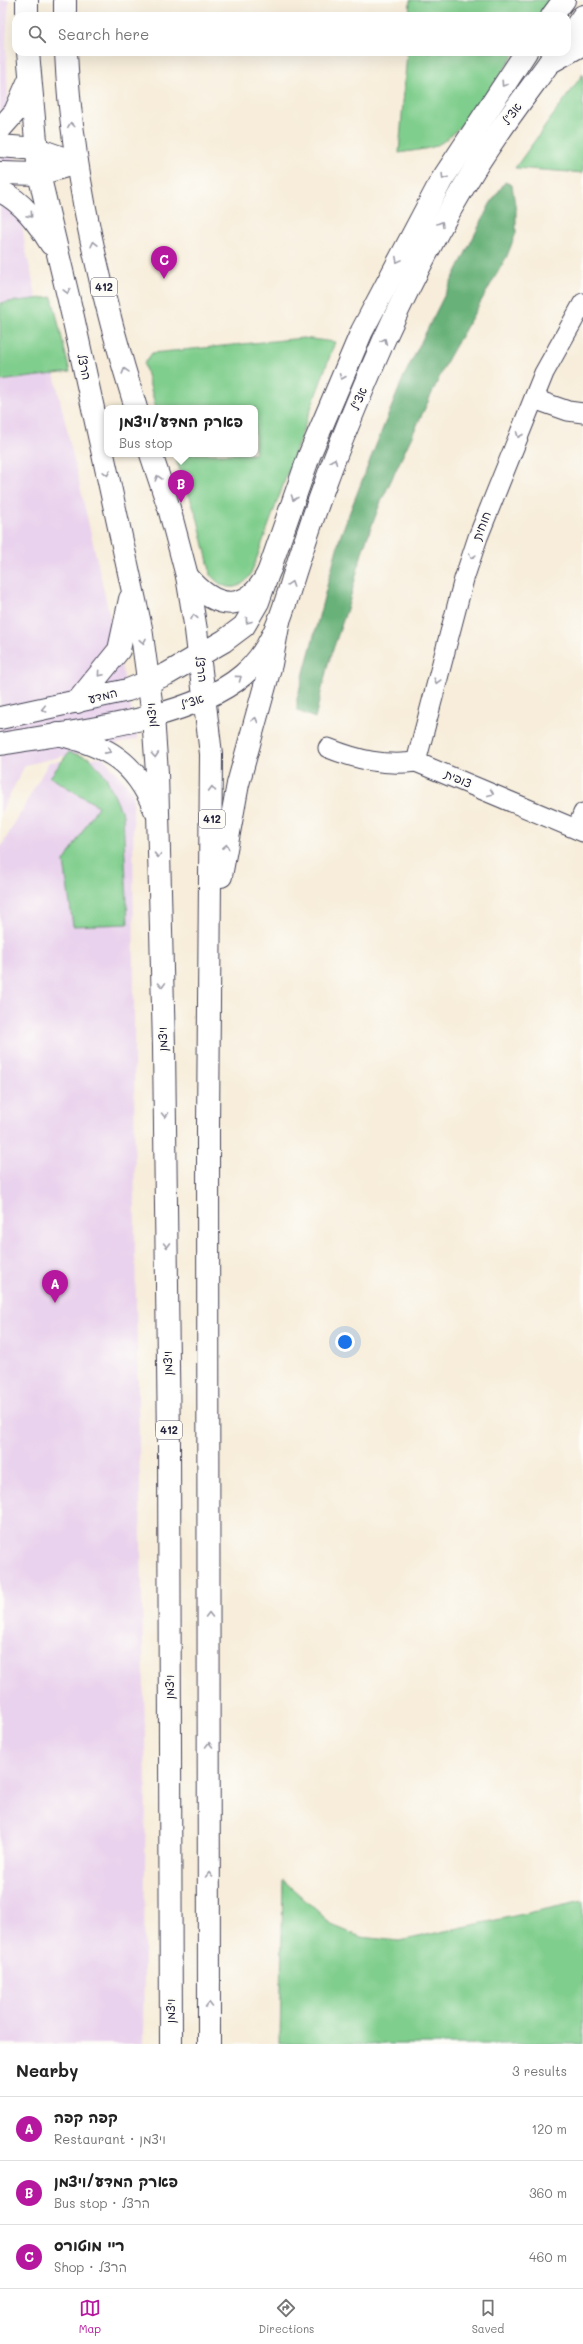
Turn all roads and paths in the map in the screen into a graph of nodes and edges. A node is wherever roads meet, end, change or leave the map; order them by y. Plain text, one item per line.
1 (27, 0) edge
2 (65, 0) edge
3 (564, 0) edge
4 (27, 12) edge
5 (66, 12) edge
6 (555, 12) edge
7 (583, 16) edge
8 (571, 33) edge
9 (583, 44) edge
10 (571, 50) edge
11 (28, 56) edge
12 (66, 56) edge
13 (523, 56) edge
14 (553, 58) edge
15 (29, 79) junction
16 (0, 129) edge
17 (0, 146) edge
18 (37, 148) junction
19 (77, 164) junction
20 (0, 173) edge
21 (40, 174) junction
22 (0, 191) edge
23 (57, 254) junction
24 (583, 303) edge
25 (534, 399) junction
26 (135, 405) edge
27 (583, 413) edge
28 (152, 457) edge
29 (271, 567) junction
30 (187, 576) junction
31 (132, 588) junction
32 (279, 621) junction
33 (199, 656) junction
34 (149, 682) junction
35 (205, 698) junction
36 (77, 702) junction
37 (153, 716) junction
38 (0, 718) edge
39 (58, 734) junction
40 (0, 744) edge
41 (328, 748) dead end
42 (416, 762) junction
43 (157, 816) junction
44 (581, 825) edge
45 (209, 940) junction
46 (171, 2044) edge
47 (209, 2044) edge

1 - 4 main road
2 - 5 main road
3 - 6 main road
7 - 8 main road
9 - 10 main road
11 - 15 main road, הרצל / 412
19 -> 12 main road, 412
13 -> 29 main road, אצ"ל
32 -> 14 main road, אצ"ל
15 - 16 main road
15 - 18 main road, הרצל / 412
17 - 18 main road
18 - 19 main road
18 - 21 main road, הרצל / 412
19 - 21 main road
26 -> 19 main road, 412
20 - 21 main road
21 - 23 main road, הרצל / 412
22 -> 23 main road
23 -> 31 main road, הרצל / 412
24 - 25 street, חוחית
25 - 27 street
25 -> 42 street, חוחית
30 -> 28 main road, הרצל / 412
29 - 30 main road
29 -> 33 main road, אצ"ל
33 -> 30 main road, הרצל / 412
31 -> 34 main road, הרצל / 412
31 -> 36 main road
35 -> 32 main road, אצ"ל
45 -> 32 main road
33 - 34 main road, המדע
33 - 35 main road, הרצל / 412
34 - 36 main road, המדע
34 - 37 main road, ויצמן / 412
35 - 37 main road, אצ"ל
45 -> 35 main road, 412
36 -> 38 main road, המדע
37 - 39 main road
37 -> 43 main road, ויצמן / 412
39 - 40 main road
39 -> 43 main road
41 - 42 street, צופית
42 -> 44 street, צופית
43 -> 46 main road, ויצמן / 412
47 -> 45 main road, 412

